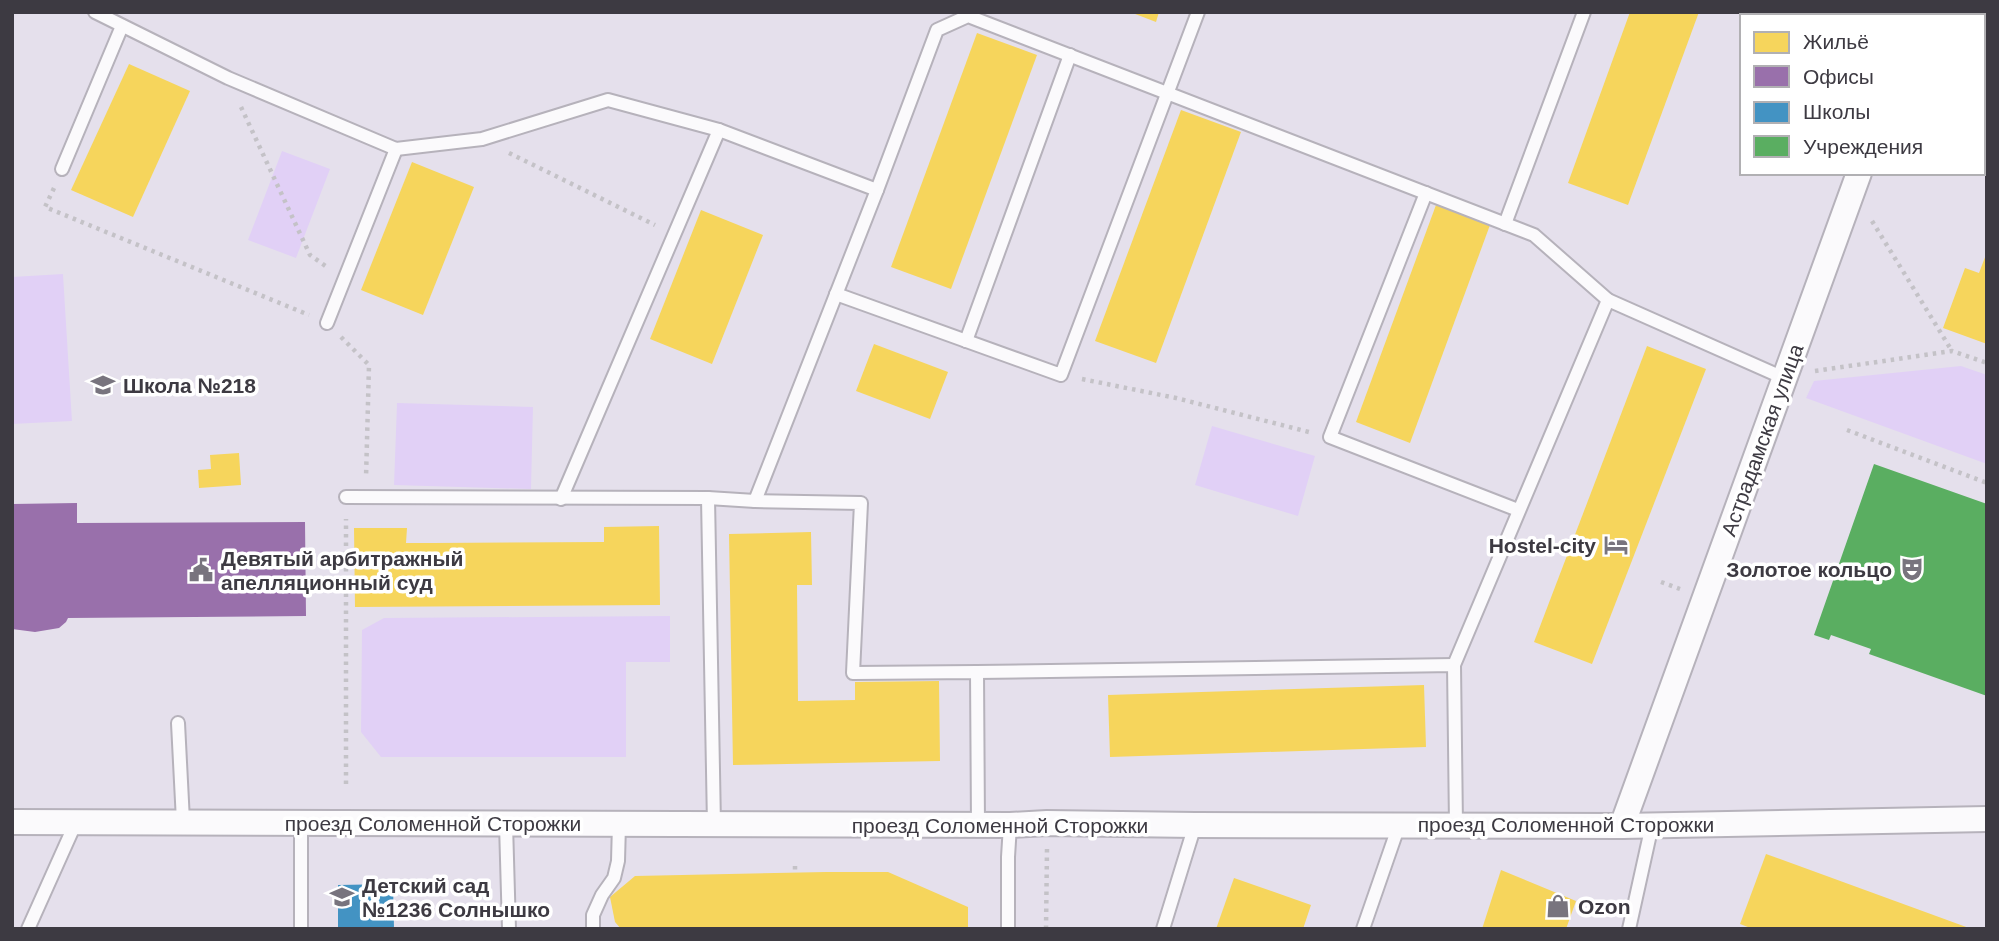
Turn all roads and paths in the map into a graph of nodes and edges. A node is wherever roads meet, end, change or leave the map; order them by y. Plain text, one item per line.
1 (95, 12) edge
2 (942, 12) edge
3 (1198, 12) edge
4 (1584, 12) edge
5 (949, 25) junction
6 (122, 26) junction
7 (1070, 55) junction
8 (228, 78) junction
9 (1166, 92) junction
10 (719, 131) junction
11 (482, 139) junction
12 (396, 149) junction
13 (62, 169) joint
14 (1858, 175) edge
15 (877, 190) junction
16 (1426, 193) junction
17 (1868, 213) dead end
18 (1505, 224) junction
19 (675, 234) junction
20 (344, 280) junction
21 (836, 294) junction
22 (1608, 300) junction
23 (327, 323) junction
24 (966, 341) junction
25 (1952, 351) junction
26 (1987, 363) edge
27 (1061, 375) junction
28 (1796, 375) junction
29 (1847, 430) dead end
30 (1330, 438) junction
31 (1987, 483) edge
32 (366, 496) junction
33 (346, 497) joint
34 (708, 498) junction
35 (561, 499) junction
36 (755, 501) junction
37 (1518, 510) junction
38 (1454, 665) junction
39 (977, 672) junction
40 (178, 723) dead end
41 (346, 784) dead end
42 (1987, 819) edge
43 (183, 821) junction
44 (12, 822) edge
45 (76, 822) junction
46 (301, 822) junction
47 (1047, 823) junction
48 (506, 824) junction
49 (618, 824) junction
50 (714, 825) junction
51 (978, 825) junction
52 (1010, 825) junction
53 (1195, 825) junction
54 (1399, 825) junction
55 (1456, 825) junction
56 (1652, 825) junction
57 (1622, 826) junction
58 (795, 866) dead end
59 (795, 873) dead end
60 (28, 929) edge
61 (301, 929) edge
62 (509, 929) edge
63 (593, 929) edge
64 (1008, 929) edge
65 (1046, 929) edge
66 (1163, 929) edge
67 (1363, 929) edge
68 (1629, 929) edge

1 - 6 lane
2 - 5 lane
3 - 9 lane
4 - 18 lane
5 - 7 lane
5 - 15 lane
6 - 8 lane
6 - 13 lane
7 - 9 lane
7 - 24 lane
8 - 12 lane
8 - 20 path
9 - 16 lane
9 - 27 lane
10 - 11 lane
10 - 15 lane
10 - 19 lane
11 - 12 lane
11 - 19 path
12 - 20 lane
13 - 23 path
14 - 28 street, Астрадамская улица
15 - 21 lane
16 - 18 lane
16 - 30 lane
17 - 25 path
18 - 22 lane
19 - 35 lane
20 - 23 lane
21 - 24 lane
21 - 36 lane
22 - 28 lane
22 - 37 lane
23 - 32 path
24 - 27 lane
25 - 26 path
25 - 28 path
27 - 30 path
28 - 57 street, Астрадамская улица
29 - 31 path
30 - 37 lane
32 - 33 lane
32 - 35 lane
33 - 41 path
34 - 35 lane
34 - 36 lane
34 - 50 lane
36 - 39 lane
37 - 38 lane
38 - 39 lane
38 - 55 lane
39 - 51 lane
40 - 43 lane
42 - 56 street, проезд Соломенной Сторожки
43 - 45 street, проезд Соломенной Сторожки
43 - 46 street, проезд Соломенной Сторожки
44 - 45 street, проезд Соломенной Сторожки
45 - 60 lane
46 - 48 street, проезд Соломенной Сторожки
46 - 61 lane
47 - 52 street, проезд Соломенной Сторожки
47 - 53 street, проезд Соломенной Сторожки
47 - 65 path
48 - 49 street, проезд Соломенной Сторожки
48 - 62 lane
49 - 50 street, проезд Соломенной Сторожки
49 - 63 lane
50 - 51 street, проезд Соломенной Сторожки
51 - 52 street, проезд Соломенной Сторожки
52 - 64 lane
53 - 54 street, проезд Соломенной Сторожки
53 - 66 lane
54 - 55 street, проезд Соломенной Сторожки
54 - 67 lane
55 - 57 street, проезд Соломенной Сторожки
56 - 57 street, проезд Соломенной Сторожки
56 - 68 lane
58 - 59 path

